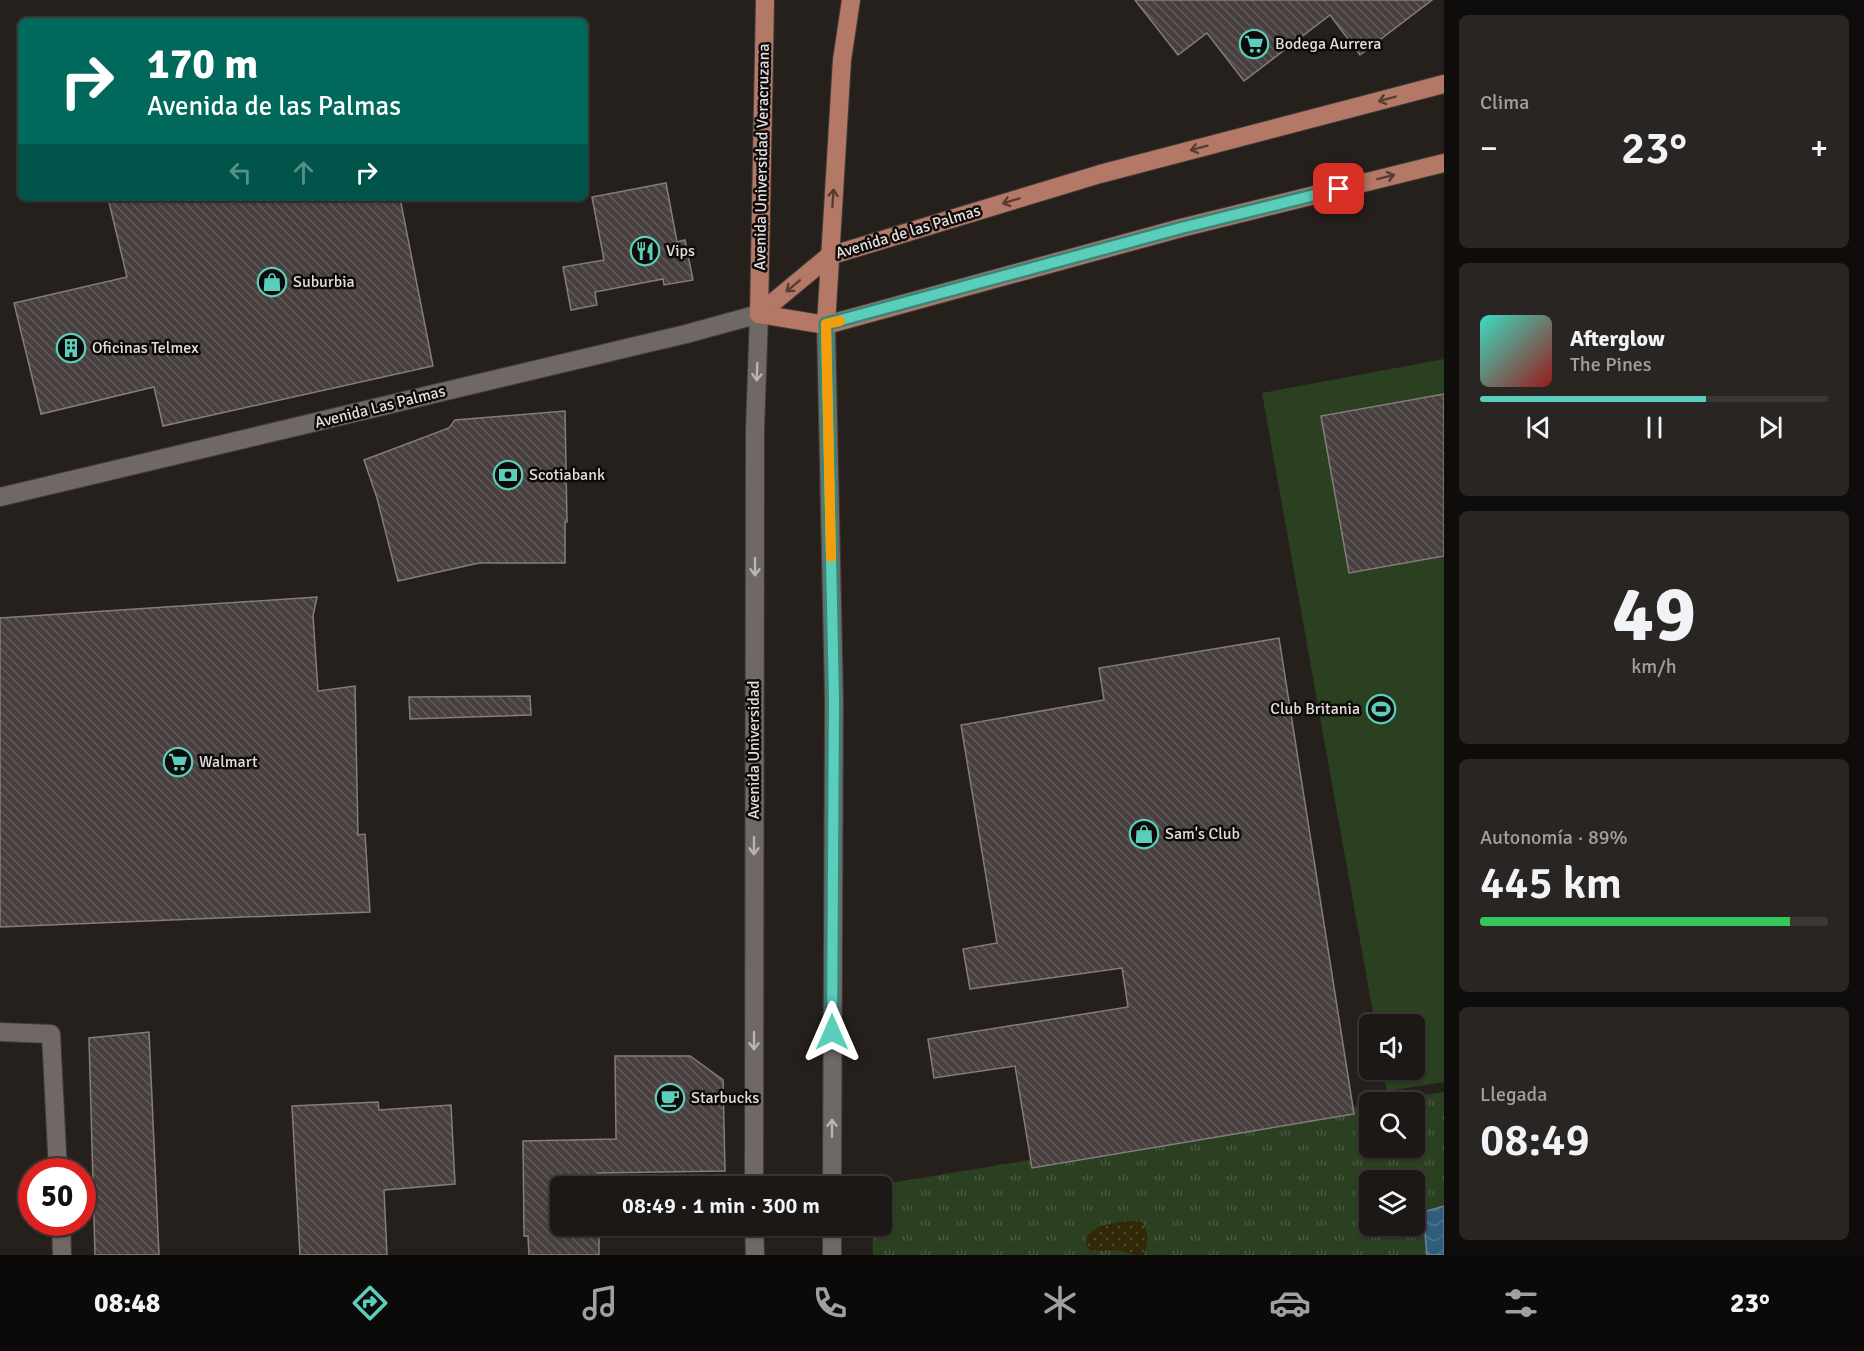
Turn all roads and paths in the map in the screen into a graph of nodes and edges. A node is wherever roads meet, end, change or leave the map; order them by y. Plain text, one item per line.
1 (765, 0) edge
2 (851, 0) edge
3 (1444, 84) edge
4 (1444, 163) edge
5 (829, 256) junction
6 (759, 314) junction
7 (826, 324) junction
8 (0, 497) edge
9 (0, 1032) edge
10 (57, 1158) edge
11 (754, 1176) edge
12 (832, 1176) edge
13 (61, 1236) edge
14 (754, 1236) edge
15 (832, 1236) edge
16 (62, 1255) edge
17 (755, 1255) edge
18 (832, 1255) edge

1 - 6 main road, Avenida Universidad Veracruzana
5 -> 2 main road
3 -> 5 main road, Avenida de las Palmas
7 -> 4 main road
5 -> 6 main road, Avenida de las Palmas
5 - 7 main road
6 - 7 main road
6 - 8 main road, Avenida Las Palmas
6 -> 11 main road, Avenida Universidad
12 -> 7 main road
9 - 10 main road
13 - 16 main road
14 - 17 main road
15 - 18 main road

